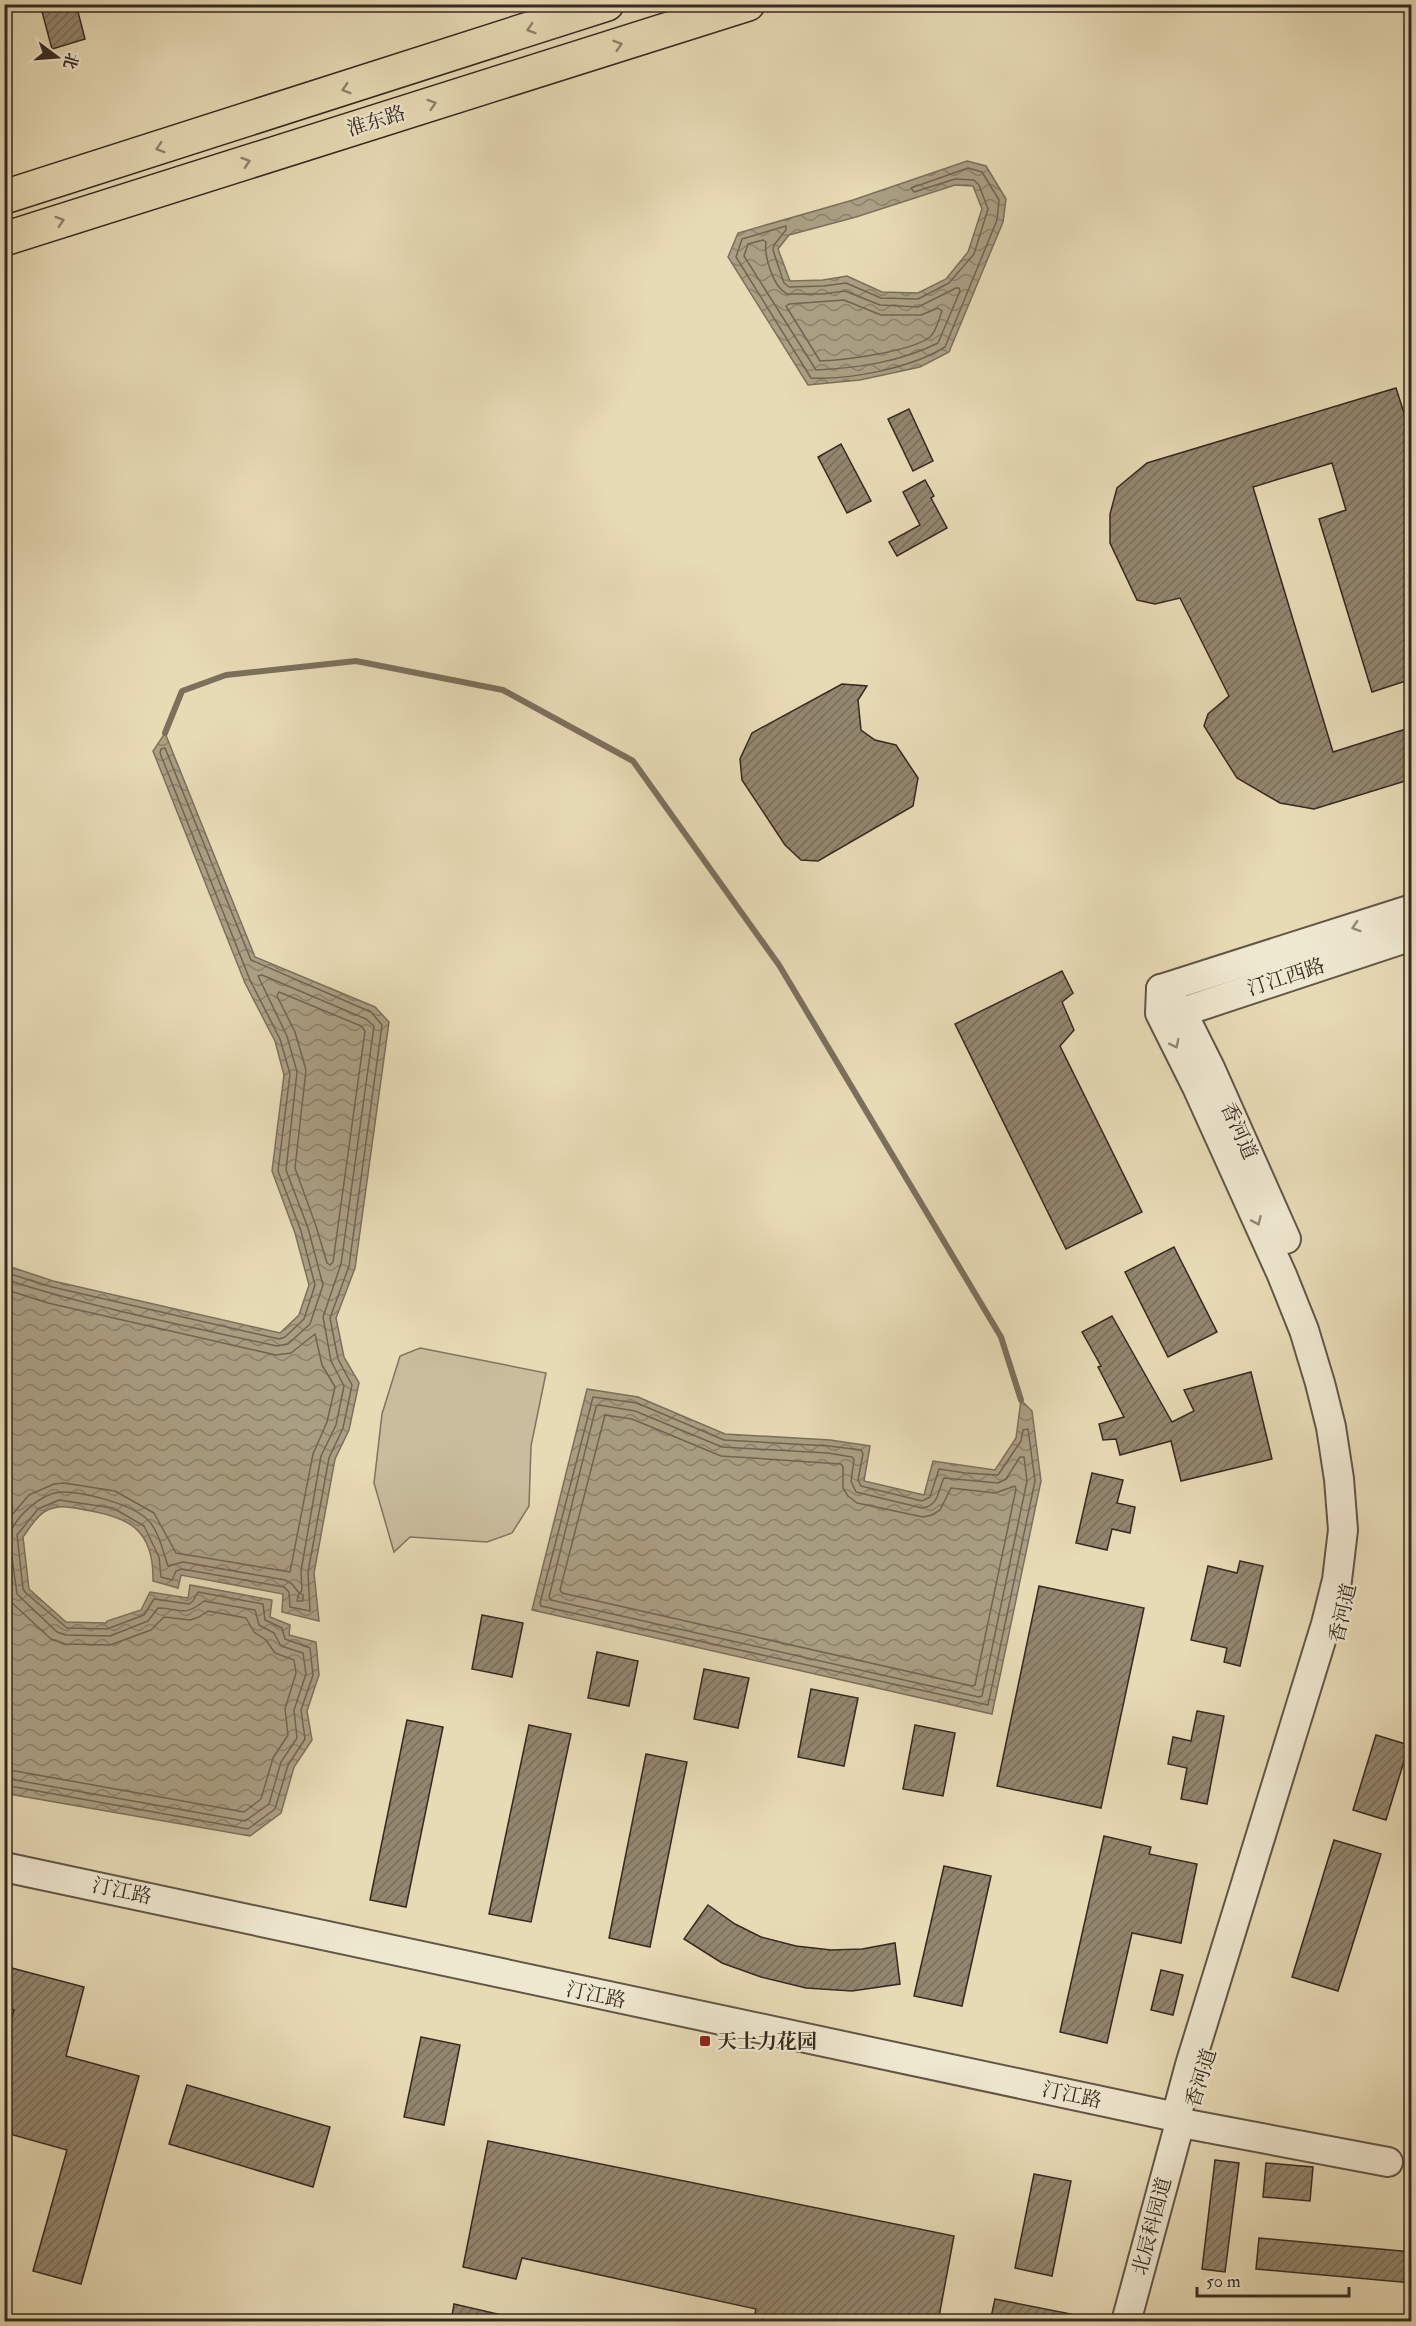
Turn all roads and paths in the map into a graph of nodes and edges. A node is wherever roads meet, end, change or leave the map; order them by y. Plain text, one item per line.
1 (607, 4) edge
2 (748, 4) edge
3 (668, 17) edge
4 (4, 197) edge
5 (4, 239) edge
6 (1412, 909) edge
7 (1412, 936) edge
8 (1168, 1005) junction
9 (4, 1867) edge
10 (4, 1883) edge
11 (1180, 2124) junction
12 (1388, 2162) dead end
13 (1125, 2322) edge

1 -> 4 main road, 淮东路
2 - 3 main road, 淮东路
5 -> 3 main road, 淮东路
6 -> 8 street, 汀江西路
7 - 8 street, 汀江西路
8 - 11 street, 香河道
9 - 11 street, 汀江路
10 - 11 street, 汀江路
11 - 12 street
11 - 13 street, 北辰科园道

